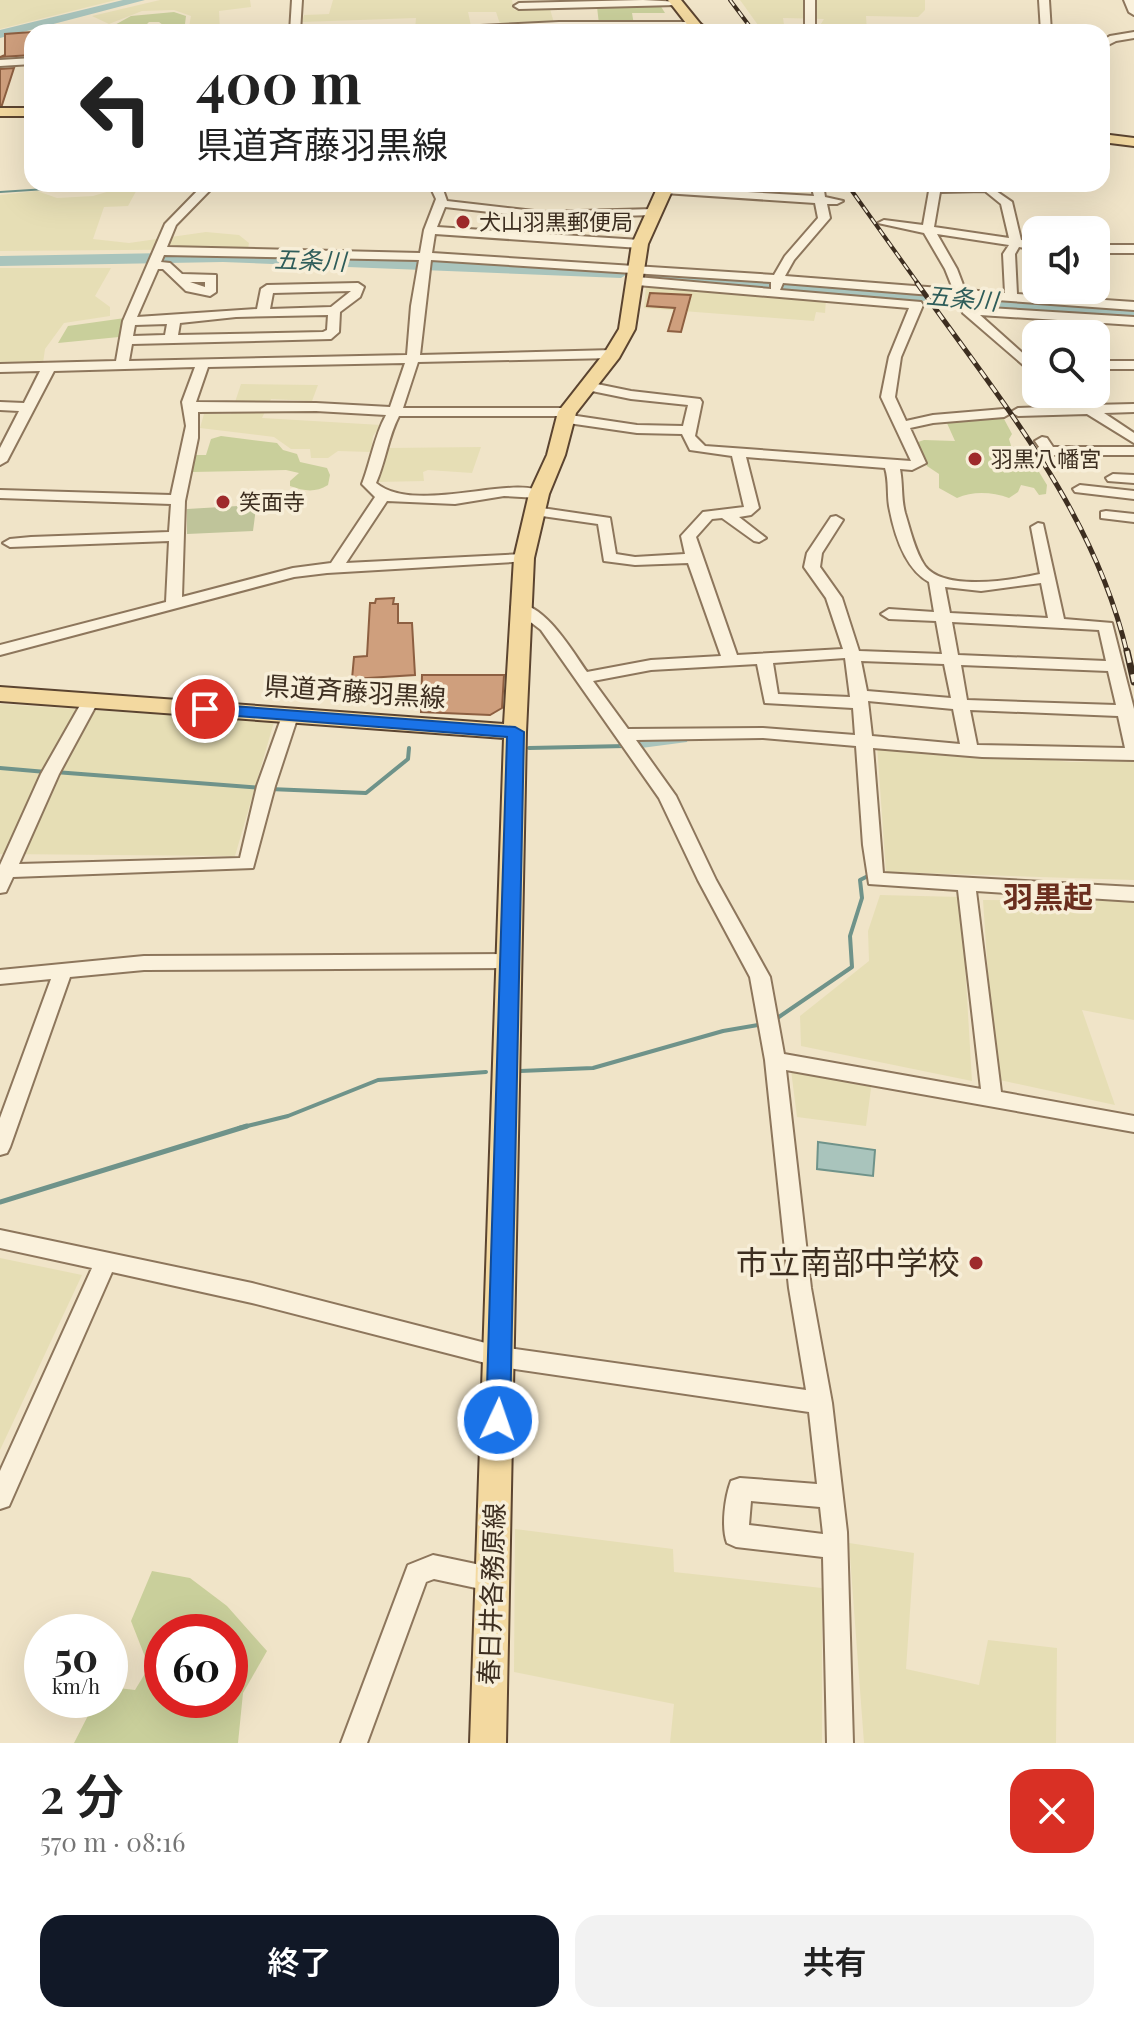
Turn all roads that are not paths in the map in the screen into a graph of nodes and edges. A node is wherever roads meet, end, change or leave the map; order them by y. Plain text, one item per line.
1 (297, 0) edge
2 (810, 0) edge
3 (1044, 0) edge
4 (1129, 0) edge
5 (675, 1) edge
6 (519, 3) edge
7 (1134, 12) edge
8 (296, 24) edge
9 (522, 24) edge
10 (695, 24) edge
11 (810, 24) edge
12 (1046, 24) edge
13 (1134, 35) edge
14 (1110, 41) edge
15 (24, 62) edge
16 (0, 63) edge
17 (0, 112) edge
18 (24, 112) edge
19 (1110, 139) edge
20 (1134, 142) edge
21 (202, 192) edge
22 (440, 192) edge
23 (664, 192) edge
24 (721, 192) edge
25 (819, 192) edge
26 (934, 192) edge
27 (996, 192) edge
28 (821, 201) junction
29 (837, 201) dead end
30 (439, 203) junction
31 (654, 212) junction
32 (884, 223) dead end
33 (430, 230) junction
34 (928, 230) junction
35 (1016, 243) junction
36 (640, 244) junction
37 (1022, 244) edge
38 (1110, 249) edge
39 (1134, 249) edge
40 (158, 259) junction
41 (424, 265) junction
42 (638, 274) junction
43 (179, 278) dead end
44 (777, 284) junction
45 (1011, 298) junction
46 (964, 302) junction
47 (1134, 306) edge
48 (334, 311) junction
49 (263, 312) junction
50 (174, 320) junction
51 (129, 321) junction
52 (1134, 321) edge
53 (294, 337) junction
54 (171, 339) junction
55 (126, 340) junction
56 (613, 354) junction
57 (1022, 357) edge
58 (413, 359) junction
59 (291, 361) junction
60 (203, 363) junction
61 (122, 364) junction
62 (1110, 365) edge
63 (1134, 365) edge
64 (49, 367) junction
65 (0, 368) edge
66 (587, 386) junction
67 (0, 406) edge
68 (29, 407) junction
69 (191, 408) junction
70 (1091, 408) joint
71 (1110, 408) edge
72 (1134, 408) edge
73 (396, 410) junction
74 (568, 416) junction
75 (902, 426) junction
76 (687, 430) junction
77 (7, 435) edge
78 (1134, 439) edge
79 (1042, 441) dead end
80 (1134, 451) edge
81 (738, 454) junction
82 (0, 461) edge
83 (891, 465) junction
84 (1113, 478) dead end
85 (1134, 479) edge
86 (1080, 489) dead end
87 (0, 494) edge
88 (1134, 495) edge
89 (383, 496) junction
90 (178, 500) junction
91 (537, 502) junction
92 (725, 514) junction
93 (1106, 515) dead end
94 (1134, 518) edge
95 (836, 520) dead end
96 (1038, 527) dead end
97 (177, 536) junction
98 (759, 538) dead end
99 (10, 543) dead end
100 (524, 558) junction
101 (692, 558) junction
102 (335, 568) junction
103 (1047, 577) junction
104 (936, 581) junction
105 (174, 603) junction
106 (519, 607) junction
107 (889, 614) dead end
108 (944, 617) junction
109 (1057, 623) junction
110 (0, 650) edge
111 (851, 654) junction
112 (764, 657) junction
113 (730, 659) junction
114 (952, 659) junction
115 (1116, 666) junction
116 (586, 677) junction
117 (0, 694) edge
118 (857, 699) junction
119 (91, 700) junction
120 (961, 704) junction
121 (1127, 711) junction
122 (290, 716) junction
123 (515, 732) junction
124 (862, 738) junction
125 (629, 742) junction
126 (969, 749) junction
127 (1134, 752) edge
128 (2, 877) edge
129 (966, 884) junction
130 (1134, 894) edge
131 (509, 961) junction
132 (63, 971) junction
133 (0, 977) edge
134 (775, 1060) junction
135 (992, 1098) junction
136 (1134, 1124) edge
137 (0, 1147) edge
138 (0, 1239) edge
139 (106, 1262) junction
140 (501, 1357) junction
141 (820, 1403) junction
142 (831, 1497) junction
143 (0, 1498) edge
144 (836, 1547) junction
145 (490, 1579) junction
146 (354, 1743) edge
147 (488, 1743) edge
148 (840, 1743) edge

1 - 8 street
2 - 11 street
3 - 12 street
4 - 7 street
5 - 6 street
5 - 10 main road
6 - 9 street
13 - 14 street
15 - 16 street
17 - 18 main road
19 - 20 main road
21 - 40 street
22 - 30 street
23 - 31 main road, 春日井各務原線
24 - 28 street
25 - 28 street
26 - 34 street
27 - 35 street
28 - 29 street
28 - 44 street
30 - 31 street
30 - 33 street
31 - 36 main road, 春日井各務原線
32 - 34 street
33 - 36 street
33 - 41 street
34 - 35 street
34 - 46 street
35 - 37 street
35 - 45 street
36 - 42 main road, 春日井各務原線
38 - 39 street
40 - 41 street
40 - 43 street
40 - 51 street
41 - 42 street
41 - 58 street
42 - 44 street
42 - 56 main road, 春日井各務原線
44 - 46 street
44 - 75 street
45 - 46 street
45 - 47 street
46 - 52 street
46 - 57 street
48 - 49 street
48 - 49 street
48 - 53 street
49 - 50 street
50 - 51 street
50 - 54 street
51 - 55 street
53 - 54 street
53 - 59 street
54 - 55 street
55 - 61 street
56 - 58 street
56 - 66 main road, 春日井各務原線
58 - 59 street
58 - 73 street
59 - 60 street
60 - 61 street
60 - 69 street
61 - 64 street
62 - 63 street
64 - 65 street
64 - 68 street
66 - 74 main road, 春日井各務原線
66 - 76 street
67 - 68 street
68 - 77 street
69 - 73 street
69 - 90 street
70 - 75 street
70 - 78 street
71 - 72 street
73 - 74 street
73 - 89 street
74 - 76 street
74 - 91 main road, 春日井各務原線
75 - 83 street
76 - 81 street
77 - 82 street
79 - 80 street
81 - 83 street
81 - 92 street
83 - 104 street
84 - 85 street
86 - 88 street
87 - 90 street
89 - 91 street
89 - 102 street
90 - 97 street
91 - 100 main road, 春日井各務原線
91 - 101 street
92 - 98 street
92 - 101 street
93 - 94 street
95 - 111 street
96 - 103 street
97 - 99 street
97 - 105 street
100 - 102 street
100 - 106 main road, 春日井各務原線
101 - 113 street
102 - 105 street
103 - 104 street
103 - 109 street
104 - 108 street
105 - 110 street
106 - 116 street
106 - 123 main road, 春日井各務原線
107 - 108 street
108 - 109 street
108 - 114 street
109 - 115 street
111 - 112 street
111 - 114 street
111 - 118 street
112 - 113 street
112 - 118 street
113 - 116 street
114 - 115 street
114 - 120 street
115 - 121 street
116 - 125 street
117 - 119 main road, 県道斉藤羽黒線
118 - 120 street
118 - 124 street
119 - 122 main road, 県道斉藤羽黒線
119 - 128 street
120 - 121 street
120 - 126 street
121 - 127 street
122 - 123 main road, 県道斉藤羽黒線
122 - 128 street
123 - 131 main road, 春日井各務原線
124 - 125 street
124 - 126 street
124 - 129 street
125 - 134 street
126 - 127 street
129 - 130 street
129 - 135 street
131 - 132 street
131 - 140 main road, 春日井各務原線
132 - 133 street
132 - 137 street
134 - 135 street
134 - 141 street
135 - 136 street
138 - 139 street
139 - 140 street
139 - 143 street
140 - 141 street
140 - 145 main road, 春日井各務原線
141 - 142 street
142 - 144 street
142 - 144 street
144 - 148 street
145 - 146 street
145 - 147 main road, 春日井各務原線

